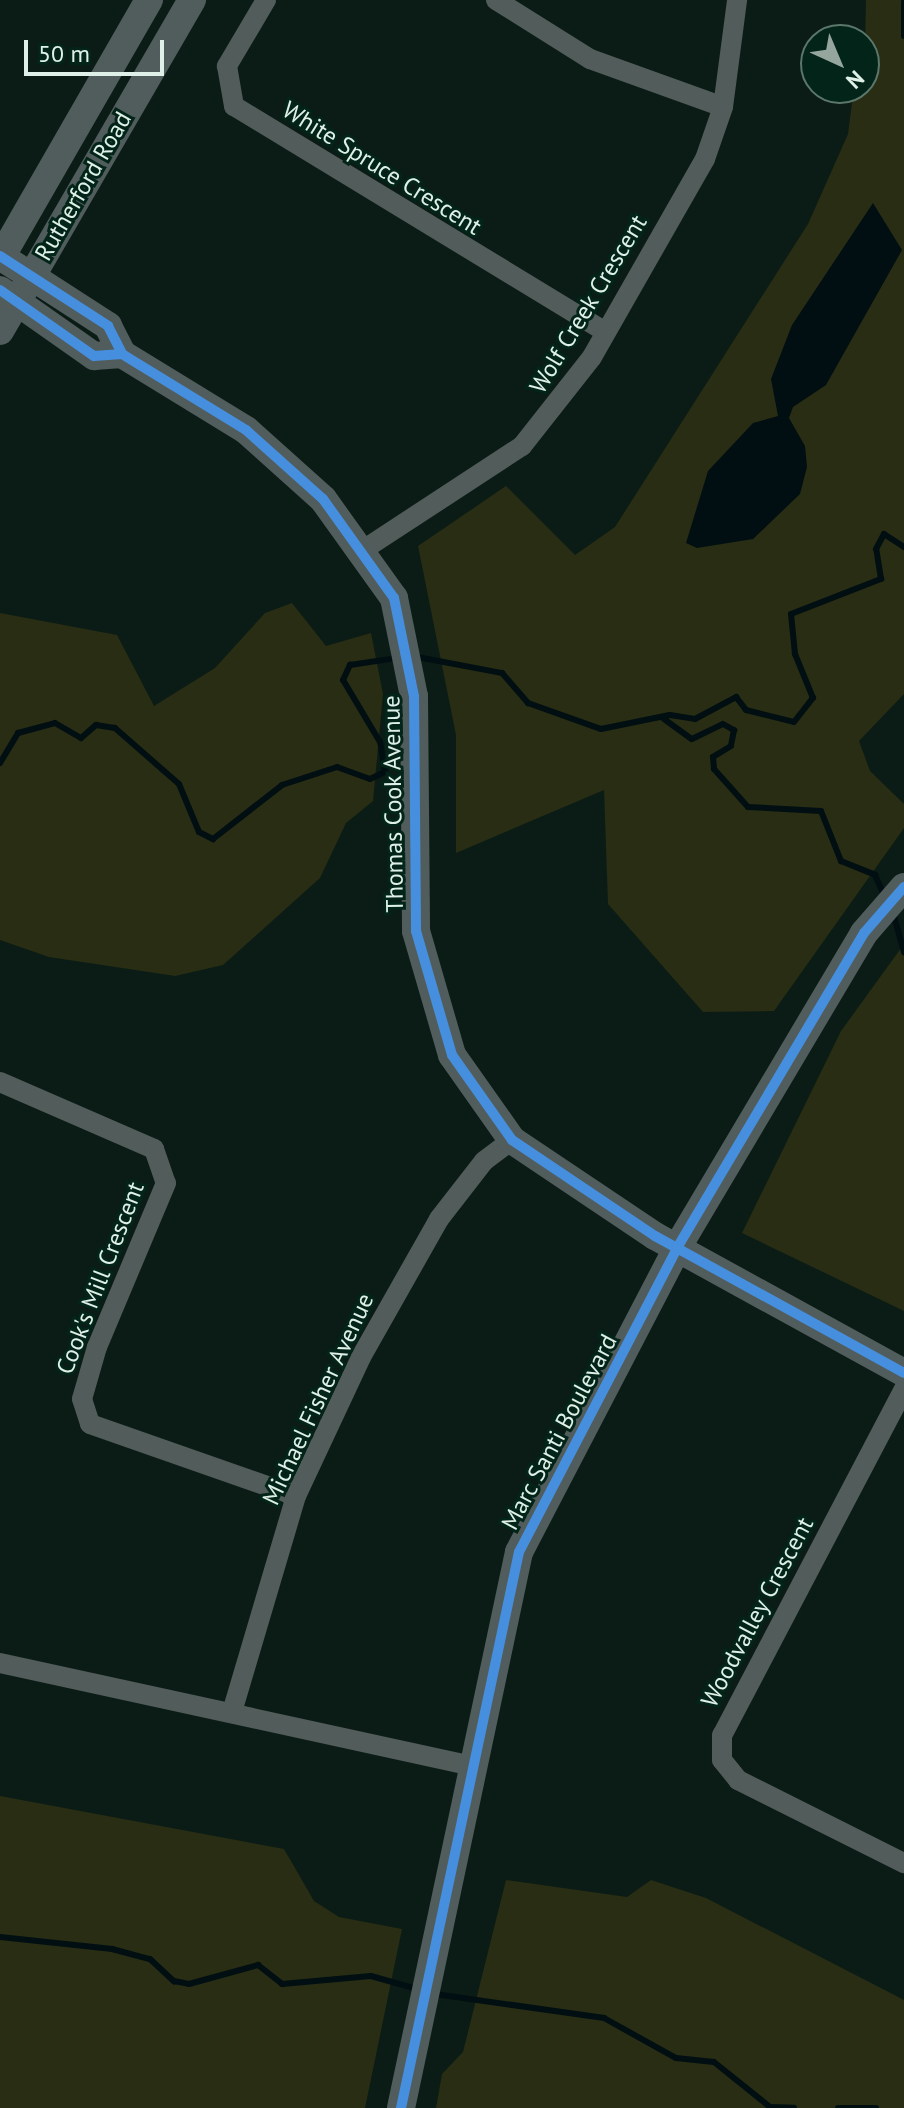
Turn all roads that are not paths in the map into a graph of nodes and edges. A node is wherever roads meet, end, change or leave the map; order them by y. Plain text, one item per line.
1 (149, 0) edge
2 (192, 0) edge
3 (266, 0) edge
4 (496, 0) edge
5 (737, 0) edge
6 (723, 107) junction
7 (0, 257) edge
8 (30, 277) junction
9 (8, 296) edge
10 (0, 331) edge
11 (605, 332) junction
12 (122, 354) junction
13 (363, 550) junction
14 (904, 887) edge
15 (0, 1082) edge
16 (512, 1140) junction
17 (677, 1248) junction
18 (904, 1373) edge
19 (904, 1389) edge
20 (296, 1496) junction
21 (0, 1663) edge
22 (232, 1712) junction
23 (469, 1765) junction
24 (904, 1863) edge
25 (401, 2108) edge

1 - 7 street, Rutherford Road
2 - 8 street, Rutherford Road
3 - 11 street, White Spruce Crescent
4 - 6 street
5 - 6 street, Wolf Creek Crescent
6 - 11 street, Wolf Creek Crescent
7 - 8 street, Thomas Cook Avenue
8 - 9 street, Rutherford Road
8 - 12 street, Thomas Cook Avenue
9 - 10 street, Rutherford Road
9 - 12 street, Thomas Cook Avenue
11 - 13 street, Wolf Creek Crescent
12 - 13 street, Thomas Cook Avenue
13 - 16 street, Thomas Cook Avenue
14 - 17 street, Marc Santi Boulevard
15 - 20 street, Cook's Mill Crescent
16 - 17 street, Thomas Cook Avenue
16 - 20 street, Michael Fisher Avenue
17 - 18 street, Thomas Cook Avenue
17 - 23 street, Marc Santi Boulevard
19 - 24 street, Woodvalley Crescent
20 - 22 street, Michael Fisher Avenue
21 - 22 street
22 - 23 street
23 - 25 street, Marc Santi Boulevard

